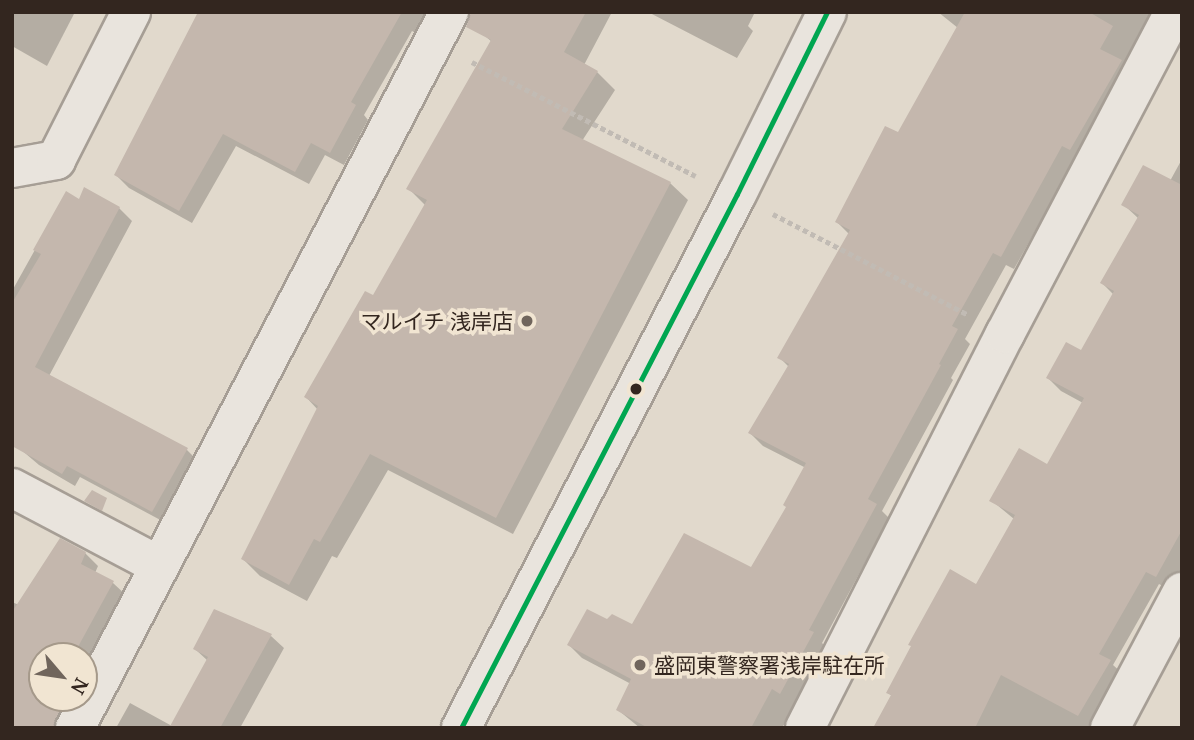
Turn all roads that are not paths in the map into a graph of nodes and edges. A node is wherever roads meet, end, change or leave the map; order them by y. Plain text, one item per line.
1 (131, 12) edge
2 (827, 12) edge
3 (1174, 12) edge
4 (441, 27) edge
5 (12, 168) edge
6 (12, 488) edge
7 (158, 565) junction
8 (1182, 592) edge
9 (75, 728) edge
10 (461, 728) edge
11 (805, 728) edge
12 (1110, 728) edge

1 - 5 street
2 - 10 street
3 - 11 street
4 - 7 street
6 - 7 street
7 - 9 street
8 - 12 street

